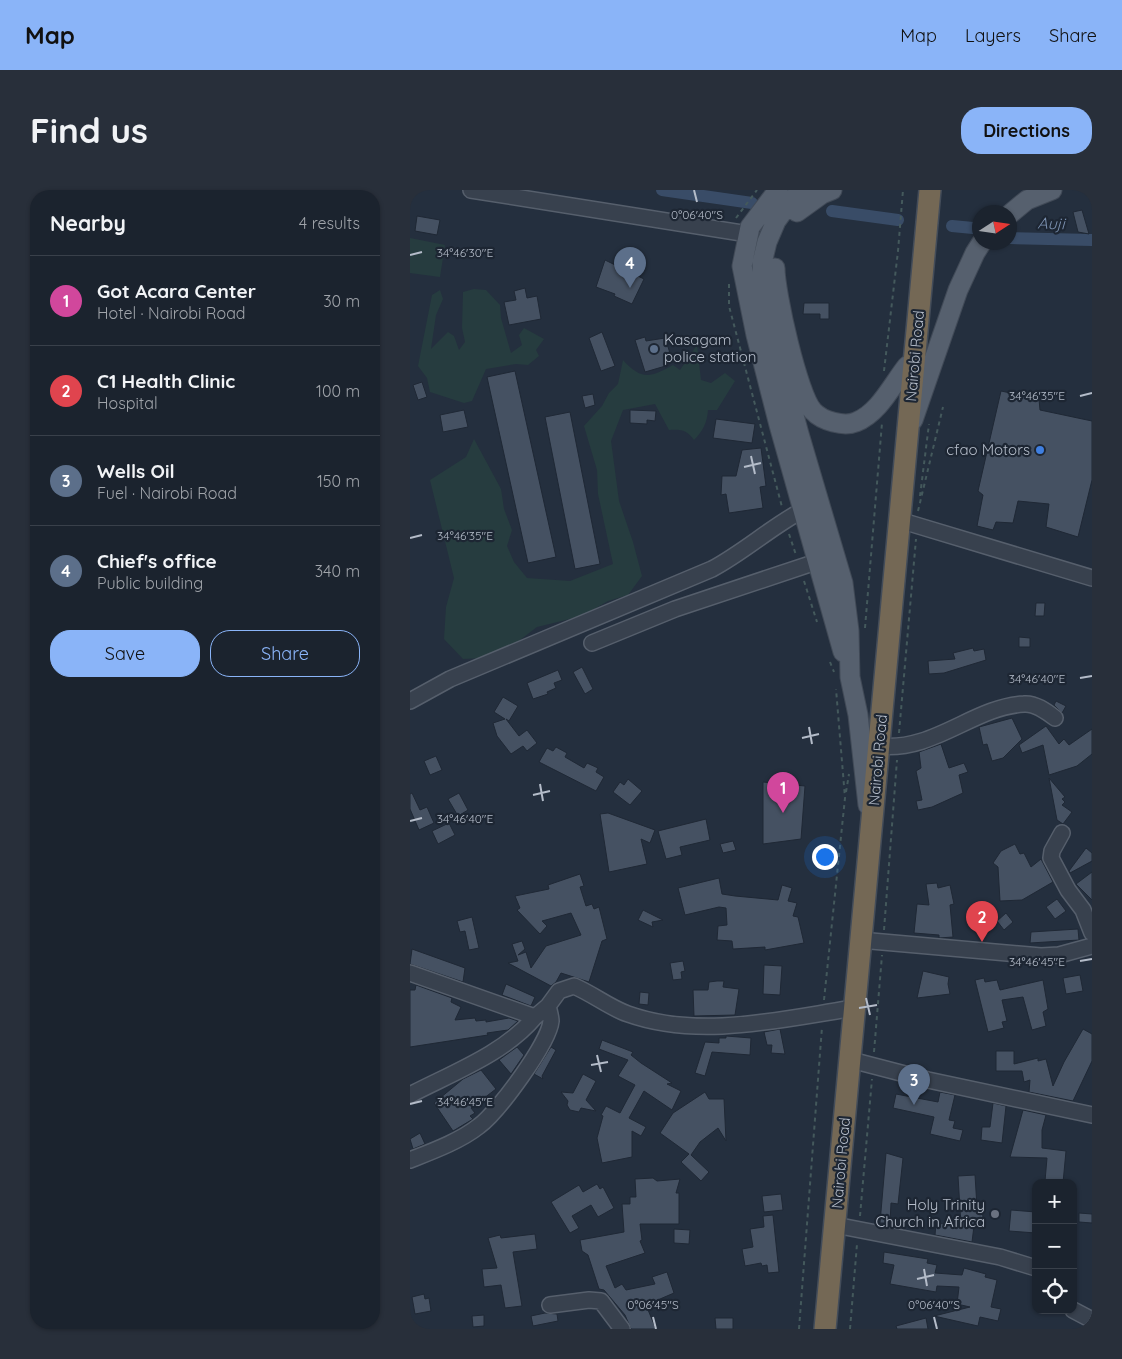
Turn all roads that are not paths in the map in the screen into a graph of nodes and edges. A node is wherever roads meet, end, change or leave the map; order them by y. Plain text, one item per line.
1 (471, 190) edge
2 (778, 190) edge
3 (807, 190) edge
4 (832, 190) edge
5 (923, 190) edge
6 (930, 190) edge
7 (1052, 190) edge
8 (1017, 208) edge
9 (738, 228) junction
10 (977, 250) edge
11 (907, 366) junction
12 (908, 434) junction
13 (803, 510) junction
14 (908, 523) junction
15 (808, 565) junction
16 (1092, 578) edge
17 (592, 643) dead end
18 (840, 679) junction
19 (410, 701) edge
20 (1055, 718) dead end
21 (889, 747) junction
22 (868, 809) junction
23 (1062, 832) dead end
24 (1092, 934) edge
25 (860, 940) junction
26 (1092, 946) edge
27 (410, 973) edge
28 (548, 1006) junction
29 (848, 1009) junction
30 (535, 1017) junction
31 (850, 1060) junction
32 (410, 1095) edge
33 (1092, 1115) edge
34 (410, 1160) edge
35 (835, 1225) junction
36 (1032, 1267) edge
37 (550, 1305) dead end
38 (1077, 1312) edge
39 (1092, 1320) edge
40 (622, 1329) edge
41 (819, 1329) edge
42 (825, 1329) edge

1 - 9 street
2 - 9 main road
3 - 18 main road
4 - 11 main road
5 - 11 highway, Nairobi Road
6 - 12 highway, Nairobi Road
7 - 8 main road
9 - 13 main road
10 - 12 main road
11 - 22 highway, Nairobi Road
12 - 14 highway, Nairobi Road
13 - 15 main road
13 - 19 street
14 - 16 street
14 - 21 highway, Nairobi Road
15 - 17 street
15 - 18 main road
18 - 22 main road
20 - 21 street
21 - 25 highway, Nairobi Road
22 - 29 highway, Nairobi Road
23 - 24 street
25 - 26 street
25 - 31 highway, Nairobi Road
27 - 30 street
28 - 29 street
28 - 30 street
28 - 34 street
29 - 41 highway, Nairobi Road
30 - 32 street
31 - 33 street
31 - 35 highway, Nairobi Road
35 - 36 street
35 - 42 highway, Nairobi Road
37 - 40 street
38 - 39 street

